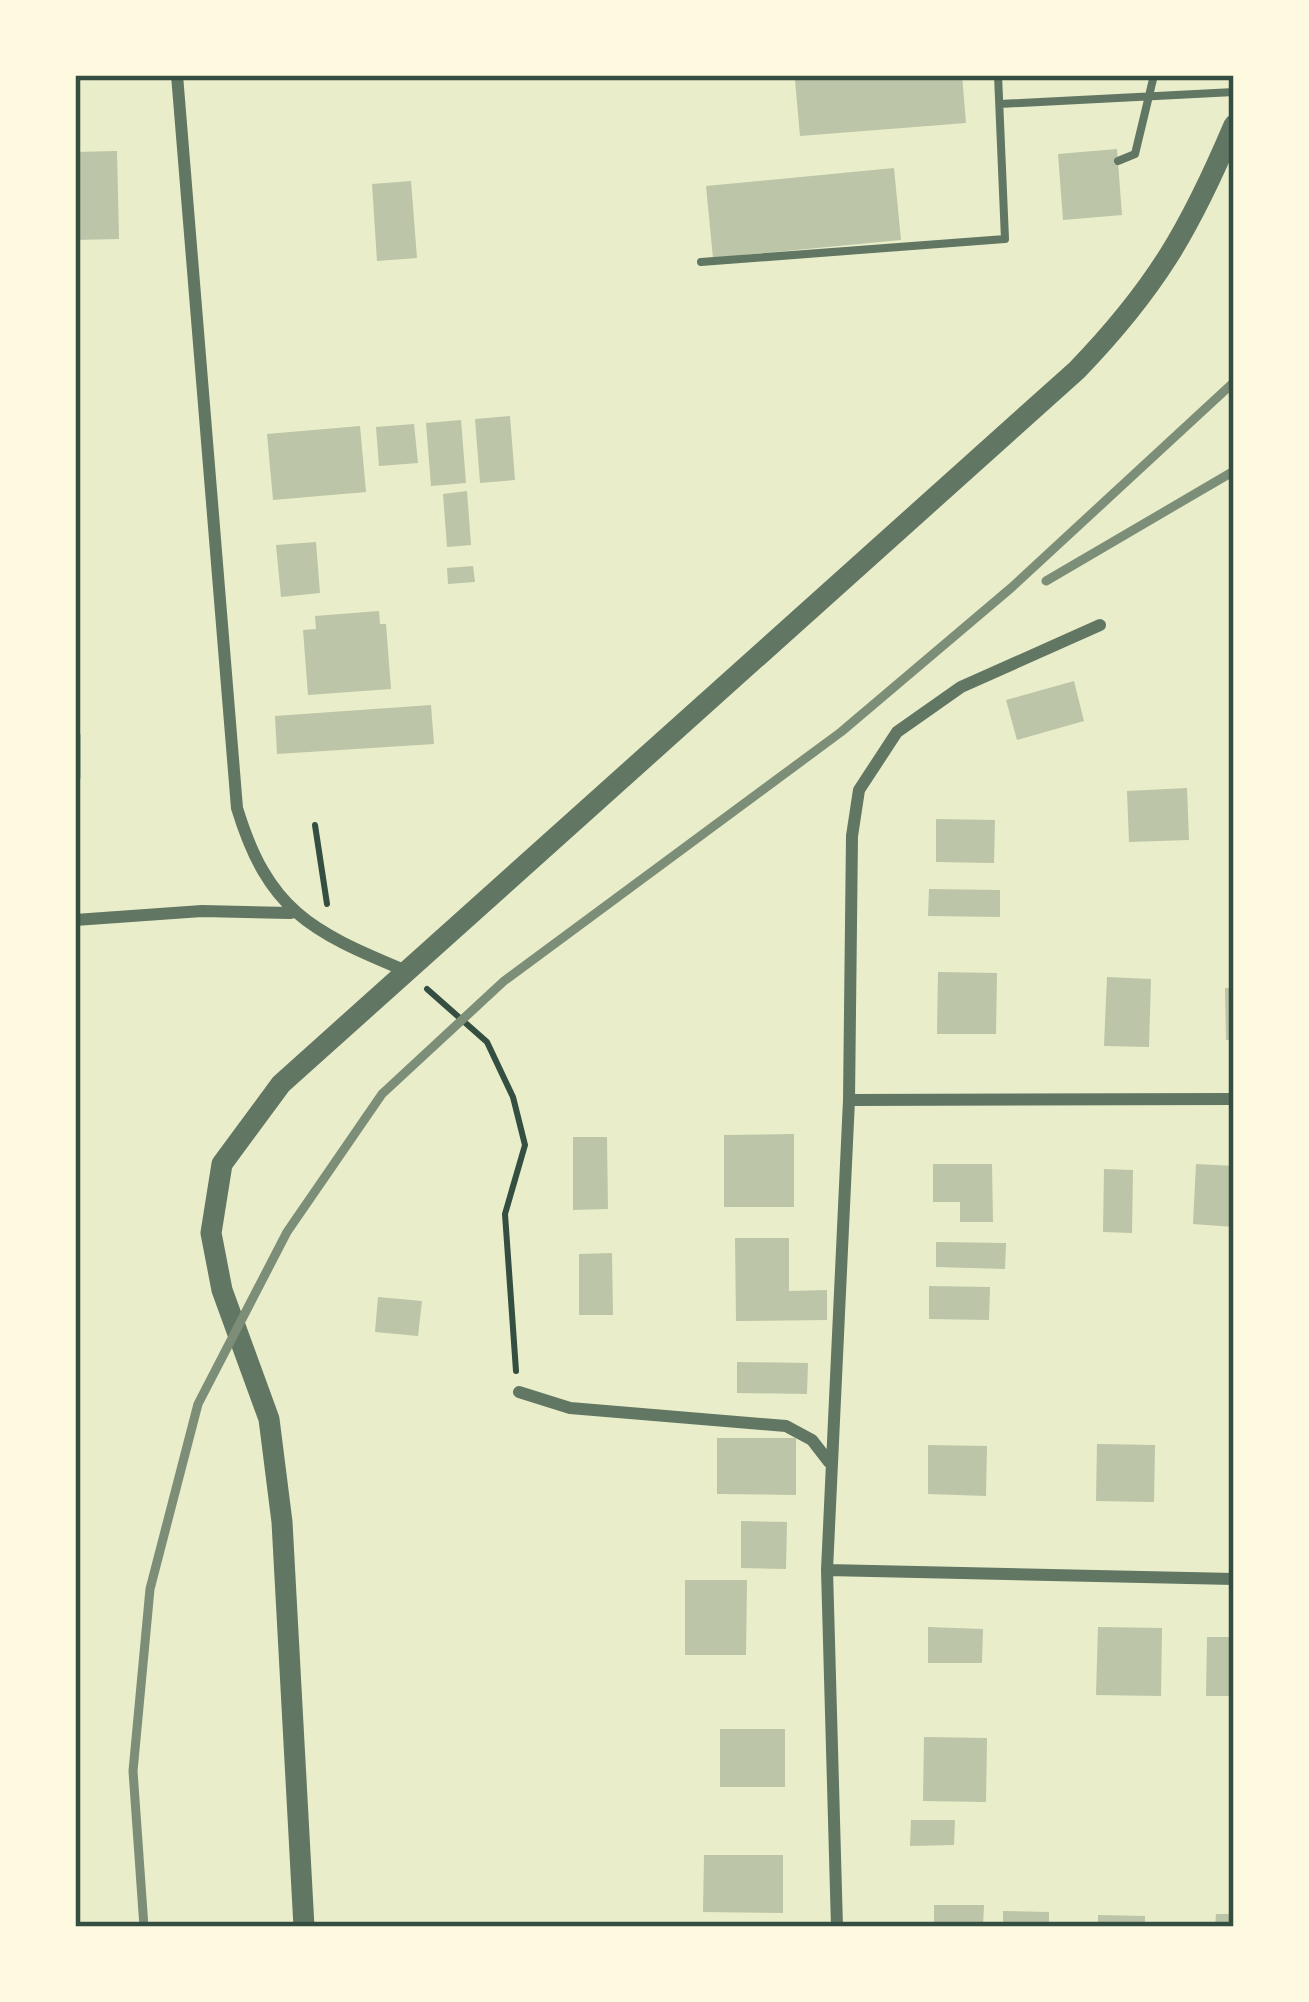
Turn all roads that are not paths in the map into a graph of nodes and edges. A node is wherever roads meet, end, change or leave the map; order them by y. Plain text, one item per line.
1 (177, 75) edge
2 (998, 75) edge
3 (1154, 75) edge
4 (1234, 92) edge
5 (1145, 98) junction
6 (1000, 104) junction
7 (1234, 125) edge
8 (1118, 161) dead end
9 (701, 262) dead end
10 (1100, 625) dead end
11 (291, 913) junction
12 (75, 920) edge
13 (404, 970) junction
14 (1234, 1099) edge
15 (849, 1100) junction
16 (519, 1392) road end
17 (830, 1463) junction
18 (826, 1570) junction
19 (1234, 1579) edge
20 (304, 1927) edge
21 (837, 1927) edge

1 - 11 street
2 - 6 lane
3 - 5 lane
4 - 5 lane
5 - 6 lane
5 - 8 lane
6 - 9 lane
7 - 13 street
10 - 15 street
11 - 12 street
11 - 13 street
13 - 20 street
14 - 15 street
15 - 17 street
16 - 17 street
17 - 18 street
18 - 19 street
18 - 21 street

